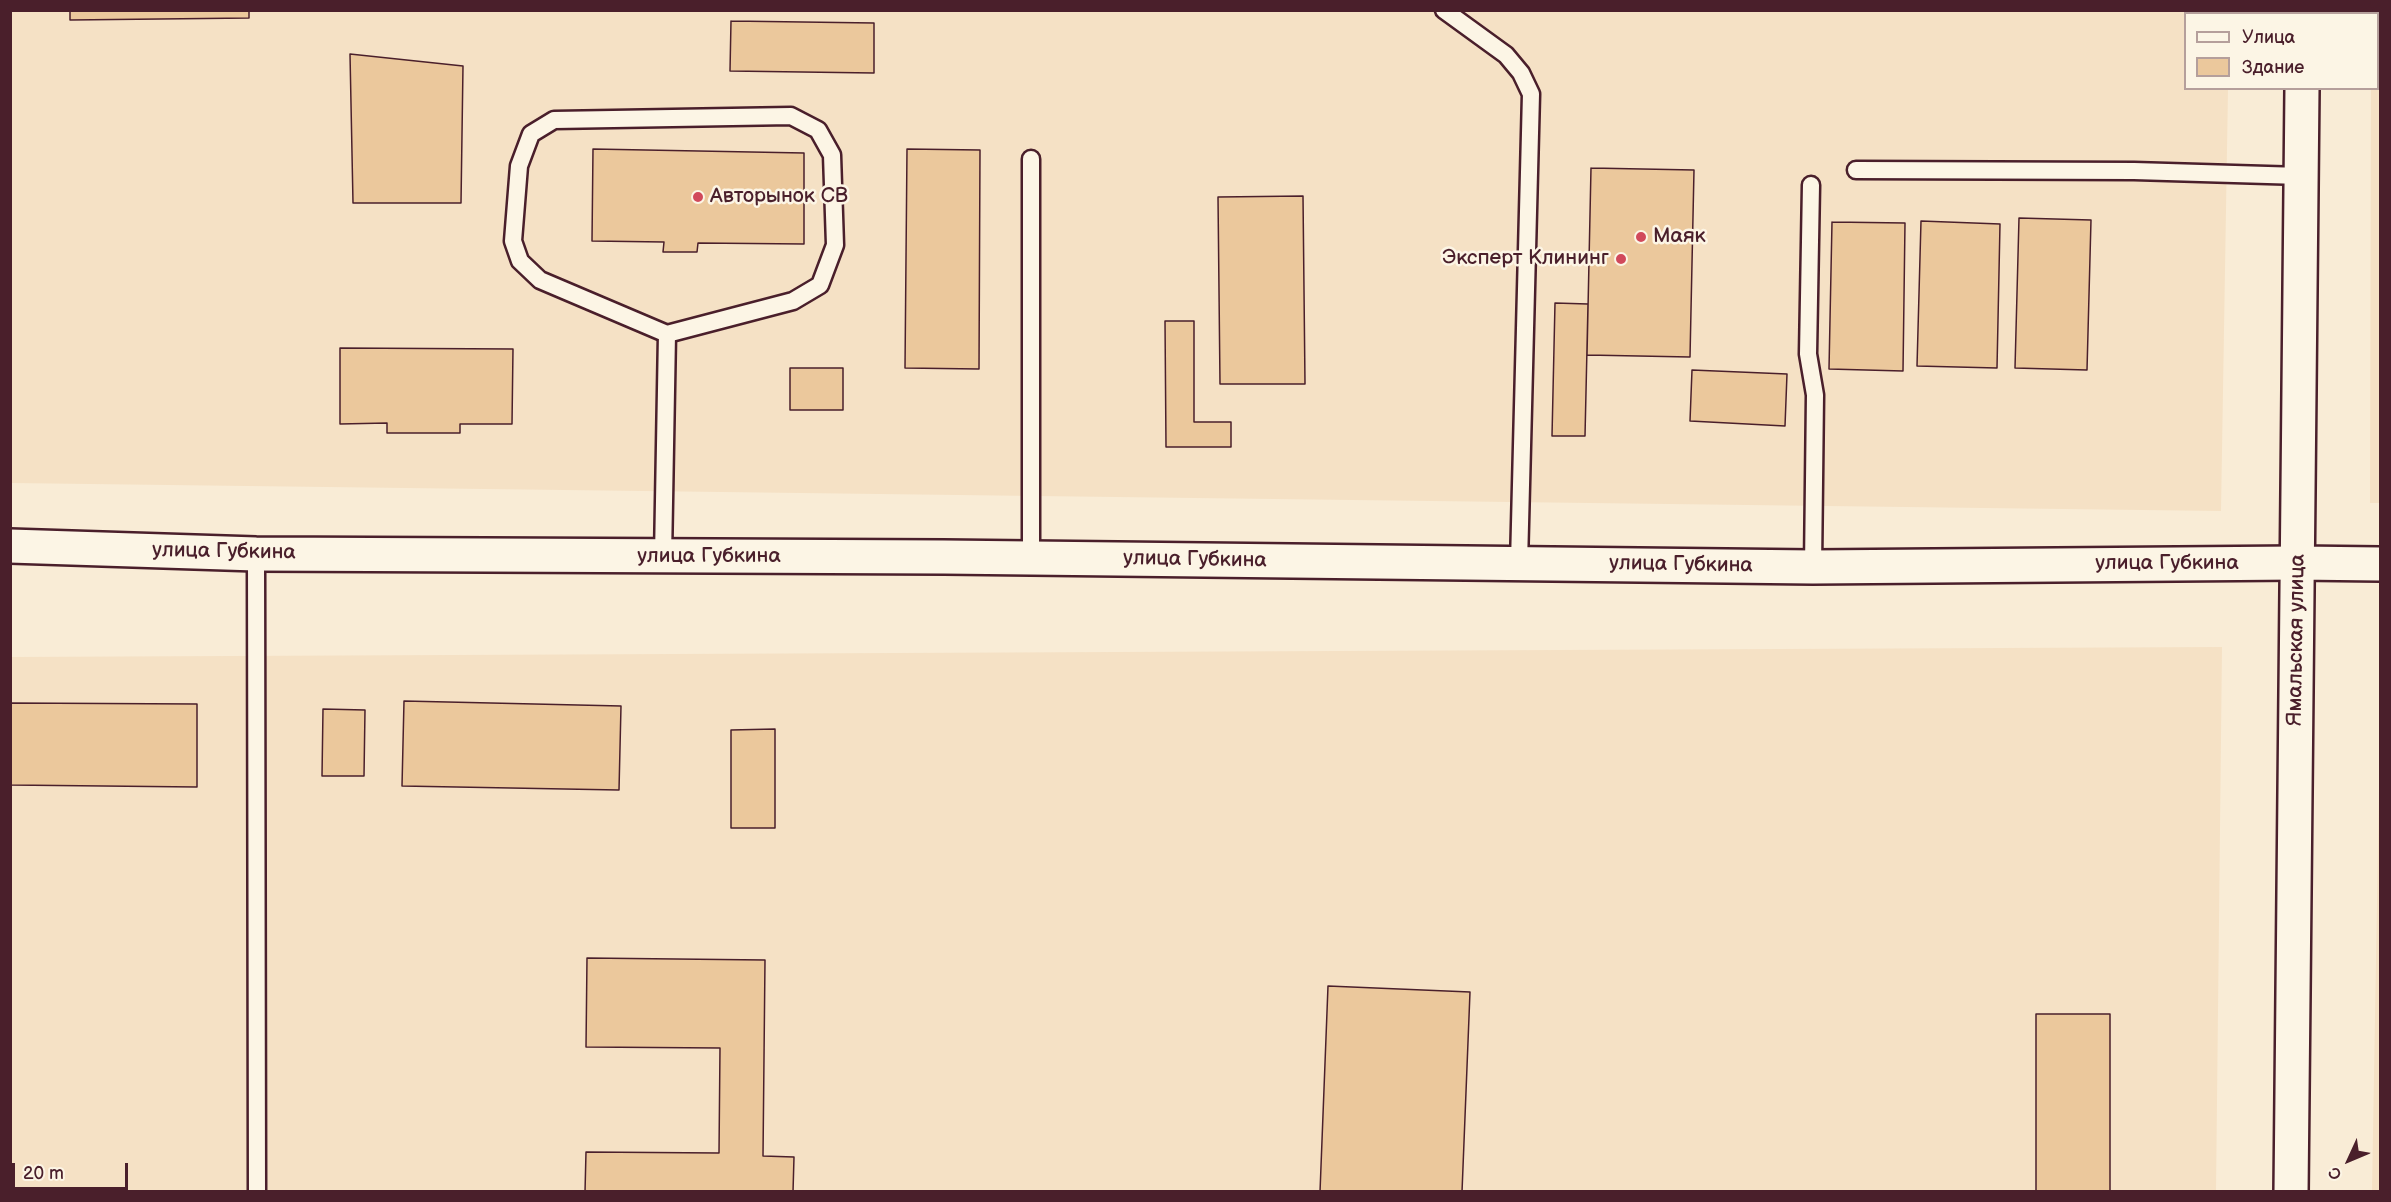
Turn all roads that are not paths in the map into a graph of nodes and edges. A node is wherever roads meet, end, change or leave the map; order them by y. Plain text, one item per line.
1 (1444, 10) edge
2 (2302, 90) edge
3 (1031, 159) dead end
4 (1856, 170) dead end
5 (2301, 176) junction
6 (1811, 185) dead end
7 (667, 334) junction
8 (10, 546) edge
9 (256, 554) junction
10 (663, 557) junction
11 (1031, 558) junction
12 (1519, 563) junction
13 (2298, 563) junction
14 (2380, 564) edge
15 (1813, 567) junction
16 (257, 1191) edge
17 (2291, 1191) edge

1 - 12 lane
2 - 5 street, Ямальская улица
3 - 11 lane
4 - 5 lane
5 - 13 street, Ямальская улица
6 - 15 lane
7 - 7 lane
7 - 10 lane
8 - 9 street, улица Губкина
9 - 10 street, улица Губкина
9 - 16 lane
10 - 11 street, улица Губкина
11 - 12 street, улица Губкина
12 - 15 street, улица Губкина
13 - 14 street, улица Губкина
13 - 15 street, улица Губкина
13 - 17 street, Ямальская улица

